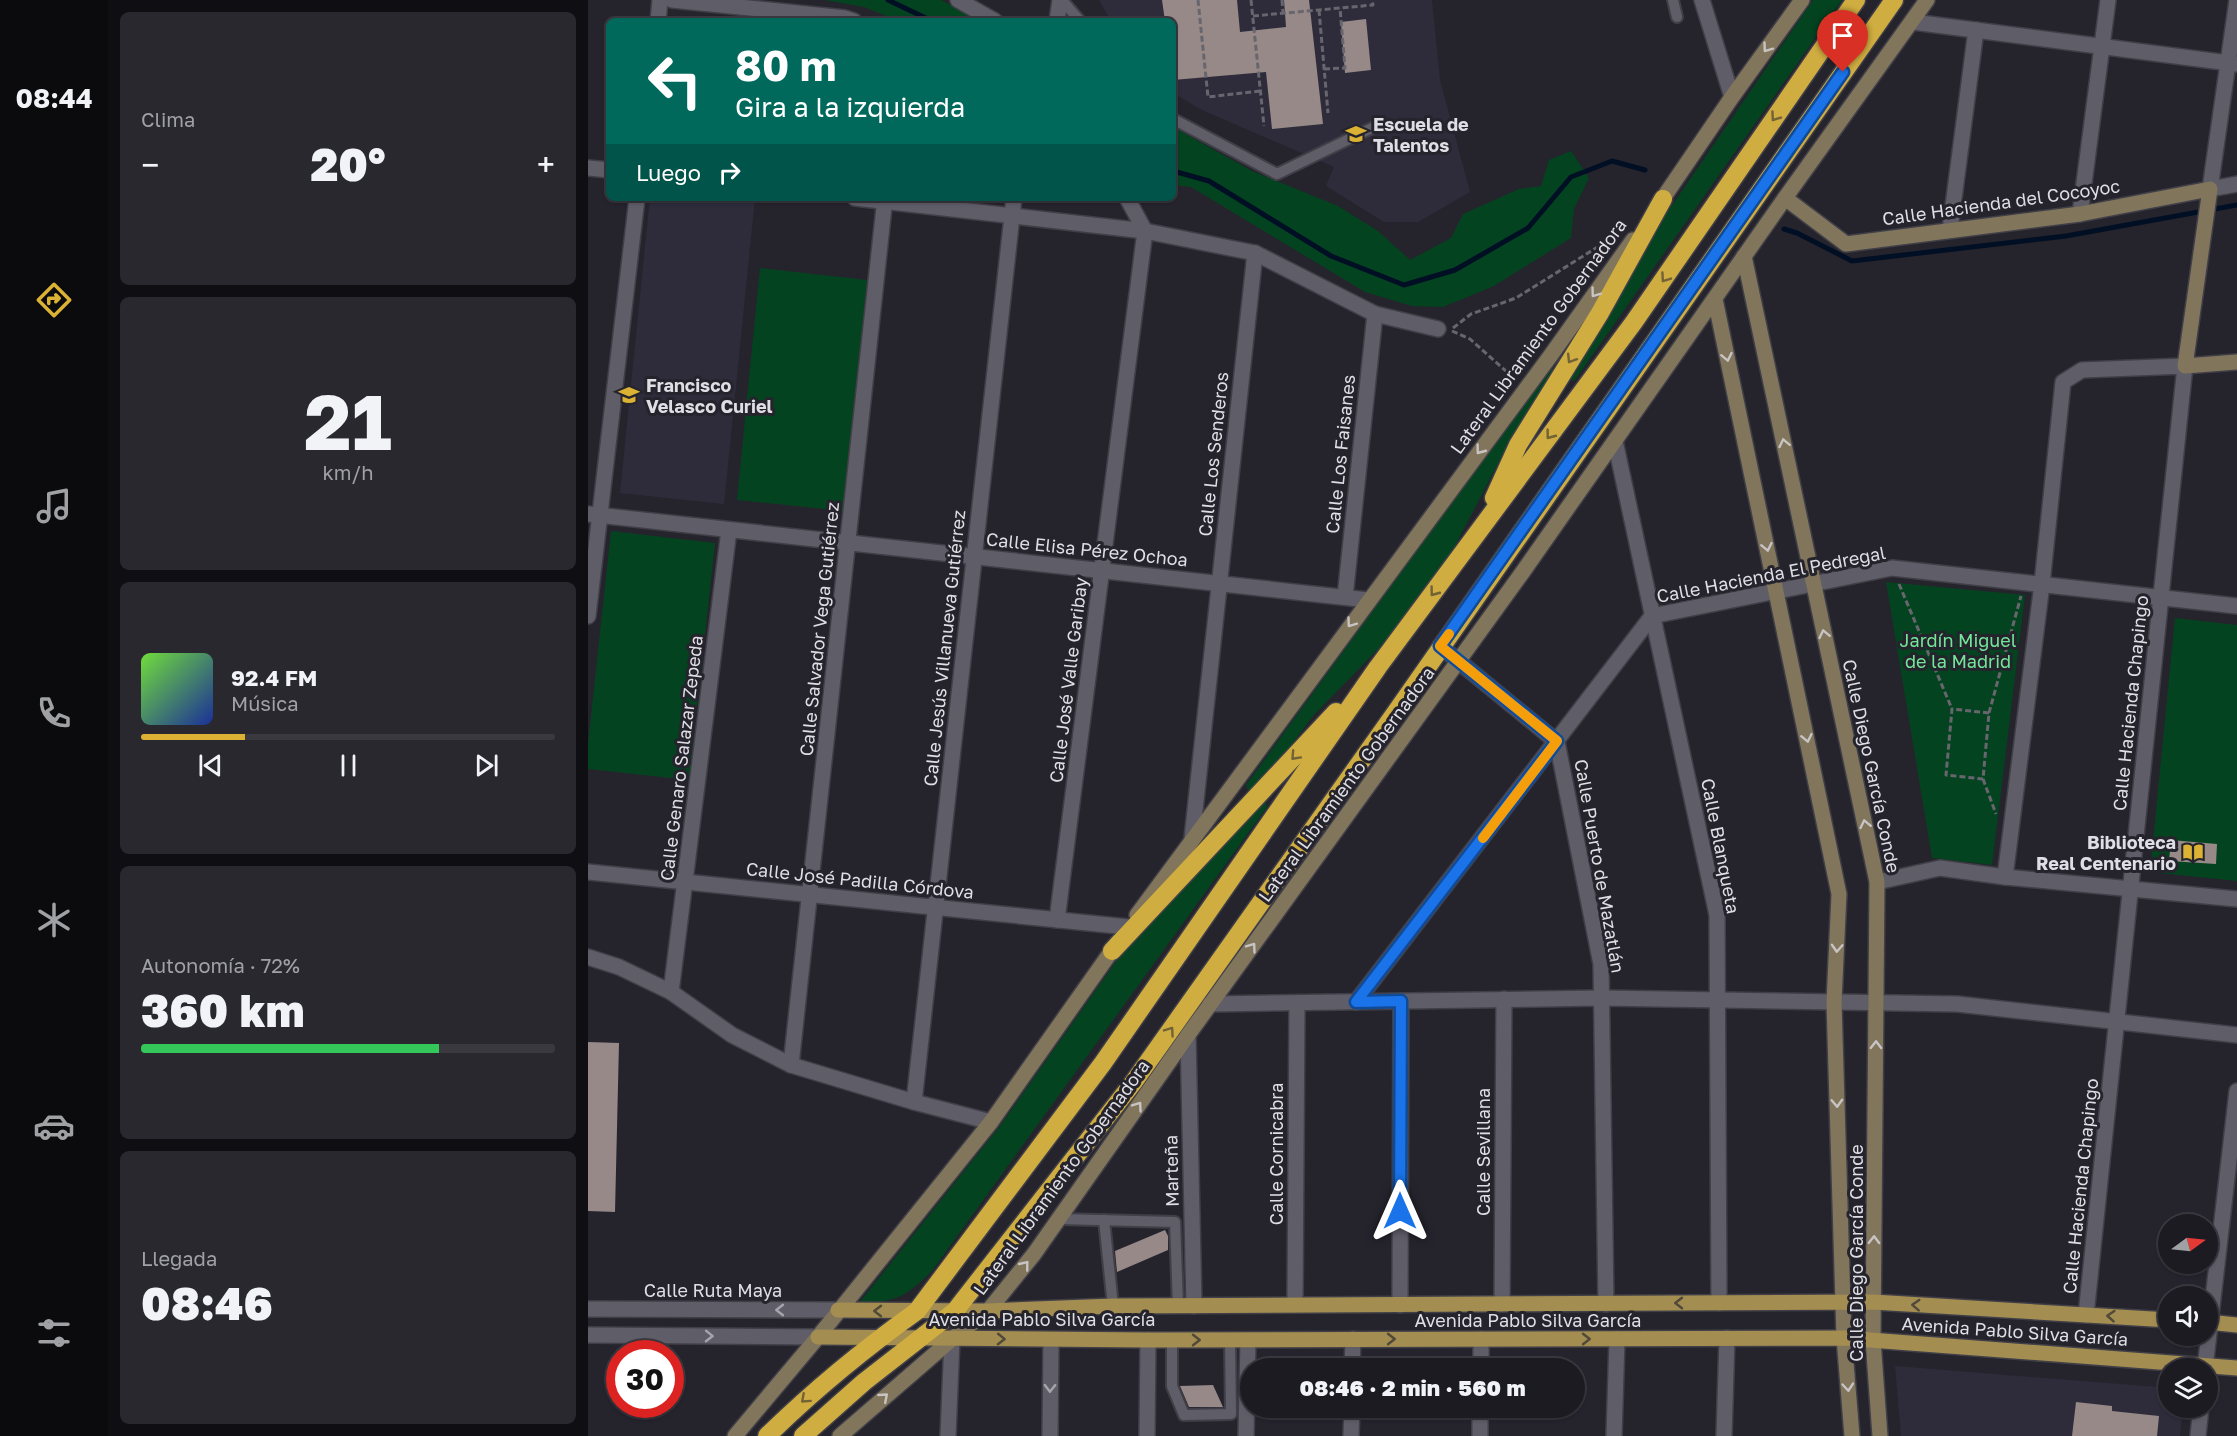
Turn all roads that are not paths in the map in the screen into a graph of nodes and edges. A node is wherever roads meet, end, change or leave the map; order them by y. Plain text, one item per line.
1 (660, 0) edge
2 (672, 0) edge
3 (958, 0) edge
4 (1061, 0) edge
5 (1673, 0) edge
6 (1702, 0) edge
7 (1802, 0) edge
8 (1856, 0) edge
9 (1894, 0) edge
10 (1927, 0) edge
11 (2108, 0) edge
12 (2236, 0) edge
13 (1677, 16) dead end
14 (784, 17) edge
15 (658, 18) edge
16 (845, 18) edge
17 (990, 18) edge
18 (1058, 18) edge
19 (1077, 18) edge
20 (1913, 22) junction
21 (1976, 30) junction
22 (2102, 46) junction
23 (2232, 63) edge
24 (1732, 98) junction
25 (1176, 121) edge
26 (1374, 127) dead end
27 (588, 168) edge
28 (606, 170) edge
29 (2237, 184) edge
30 (2209, 196) junction
31 (1785, 198) junction
32 (1663, 199) junction
33 (637, 201) edge
34 (885, 201) edge
35 (893, 201) edge
36 (1014, 201) edge
37 (1129, 201) edge
38 (2080, 214) junction
39 (1012, 216) junction
40 (1950, 229) junction
41 (1145, 231) junction
42 (1255, 253) junction
43 (1744, 256) junction
44 (1714, 299) junction
45 (1375, 314) junction
46 (1438, 329) dead end
47 (2237, 363) edge
48 (2185, 366) junction
49 (1615, 441) junction
50 (594, 515) edge
51 (729, 530) junction
52 (1478, 534) junction
53 (848, 543) junction
54 (974, 556) junction
55 (1101, 571) junction
56 (1814, 583) junction
57 (1219, 584) junction
58 (2042, 584) junction
59 (1776, 591) junction
60 (1345, 597) junction
61 (2161, 597) junction
62 (1368, 600) junction
63 (2237, 606) edge
64 (588, 616) edge
65 (1652, 616) junction
66 (1440, 646) junction
67 (1459, 661) junction
68 (1378, 667) junction
69 (1557, 741) junction
70 (1192, 838) junction
71 (588, 872) edge
72 (2005, 878) junction
73 (685, 882) junction
74 (1877, 882) junction
75 (2130, 890) junction
76 (809, 894) junction
77 (2237, 899) edge
78 (936, 908) junction
79 (1057, 920) junction
80 (1128, 927) junction
81 (1112, 951) junction
82 (588, 957) edge
83 (671, 992) junction
84 (1602, 998) junction
85 (1504, 999) junction
86 (1717, 1000) junction
87 (1401, 1001) junction
88 (1356, 1002) junction
89 (1834, 1002) junction
90 (1297, 1003) junction
91 (1876, 1003) junction
92 (1210, 1004) junction
93 (2116, 1022) junction
94 (1188, 1035) junction
95 (2237, 1035) edge
96 (791, 1065) junction
97 (2237, 1091) edge
98 (914, 1102) junction
99 (992, 1122) junction
100 (1059, 1219) junction
101 (1104, 1220) junction
102 (2213, 1286) edge
103 (1843, 1302) junction
104 (1873, 1302) junction
105 (1719, 1303) junction
106 (1502, 1304) junction
107 (1606, 1304) junction
108 (1295, 1305) junction
109 (1400, 1305) junction
110 (1113, 1306) junction
111 (1186, 1306) junction
112 (588, 1309) edge
113 (838, 1310) junction
114 (917, 1311) junction
115 (955, 1311) junction
116 (988, 1311) junction
117 (2086, 1315) junction
118 (2158, 1319) edge
119 (2218, 1323) edge
120 (2237, 1325) edge
121 (588, 1335) edge
122 (818, 1337) junction
123 (880, 1338) junction
124 (923, 1338) junction
125 (1727, 1338) junction
126 (1844, 1338) junction
127 (952, 1339) junction
128 (1482, 1339) junction
129 (1617, 1339) junction
130 (1051, 1340) junction
131 (1148, 1340) junction
132 (1172, 1340) junction
133 (1230, 1340) junction
134 (1248, 1340) junction
135 (1353, 1340) junction
136 (1873, 1340) junction
137 (1352, 1358) edge
138 (1481, 1358) edge
139 (2158, 1362) edge
140 (2218, 1367) edge
141 (2237, 1368) edge
142 (1352, 1418) edge
143 (1480, 1418) edge
144 (2200, 1418) edge
145 (735, 1436) edge
146 (767, 1436) edge
147 (803, 1436) edge
148 (840, 1436) edge
149 (948, 1436) edge
150 (1050, 1436) edge
151 (1147, 1436) edge
152 (1246, 1436) edge
153 (1351, 1436) edge
154 (1480, 1436) edge
155 (1614, 1436) edge
156 (1724, 1436) edge
157 (1852, 1436) edge
158 (1880, 1436) edge
159 (2198, 1436) edge

1 - 15 street
2 - 14 street
3 - 17 street
4 - 18 street
4 - 19 lane
5 - 13 lane
6 - 24 street
7 -> 24 street, Lateral Libramiento Gobernadora
8 -> 52 highway
9 - 66 highway
10 - 20 street, Lateral Libramiento Gobernadora
11 - 22 street
12 - 23 street
14 - 16 street
20 - 21 street
20 - 31 street, Lateral Libramiento Gobernadora
21 - 22 street
21 - 40 street
22 - 23 street
22 - 38 street
23 - 30 street
24 - 32 street, Lateral Libramiento Gobernadora
25 - 26 lane
27 - 28 street
29 - 30 street, Calle Hacienda del Cocoyoc
30 - 38 street, Calle Hacienda del Cocoyoc
30 - 48 street, Calle Hacienda Chapingo
31 - 40 street, Calle Hacienda del Cocoyoc
31 - 43 street, Lateral Libramiento Gobernadora
32 -> 52 highway
32 -> 62 street, Lateral Libramiento Gobernadora
33 - 50 street
34 - 53 street, Calle Salvador Vega Gutiérrez
35 - 39 street
36 - 39 street, Calle Jesús Villanueva Gutiérrez
37 - 41 street
38 - 40 street, Calle Hacienda del Cocoyoc
39 - 41 street
39 - 54 street, Calle Jesús Villanueva Gutiérrez
41 - 42 street
41 - 55 street, Calle José Valle Garibay
42 - 45 street
42 - 57 street, Calle Los Senderos
43 - 44 street, Lateral Libramiento Gobernadora
56 -> 43 street, Calle Diego García Conde
44 - 49 street, Lateral Libramiento Gobernadora
44 -> 59 street, Calle Diego García Conde
45 - 46 street
45 - 60 street, Calle Los Faisanes
47 - 48 street
48 - 58 street
48 - 61 street, Calle Hacienda Chapingo
49 - 65 street, Calle Blanqueta
49 - 67 street, Lateral Libramiento Gobernadora
50 - 51 street, Calle Elisa Pérez Ochoa
50 - 64 street
51 - 53 street, Calle Elisa Pérez Ochoa
51 - 73 street, Calle Genaro Salazar Zepeda
52 -> 68 highway
53 - 54 street, Calle Elisa Pérez Ochoa
53 - 76 street, Calle Salvador Vega Gutiérrez
54 - 55 street, Calle Elisa Pérez Ochoa
54 - 78 street, Calle Jesús Villanueva Gutiérrez
55 - 57 street, Calle Elisa Pérez Ochoa
55 - 79 street, Calle José Valle Garibay
56 - 58 street, Calle Hacienda El Pedregal
56 - 59 street, Calle Hacienda El Pedregal
74 -> 56 street, Calle Diego García Conde
57 - 60 street, Calle Elisa Pérez Ochoa
57 - 70 street, Calle Los Senderos
58 - 61 street, Calle Hacienda El Pedregal
58 - 72 street
59 - 65 street, Calle Hacienda El Pedregal
59 -> 89 street, Calle Diego García Conde
60 - 62 street, Calle Elisa Pérez Ochoa
61 - 63 street, Calle Hacienda El Pedregal
61 - 75 street, Calle Hacienda Chapingo
62 -> 70 street, Lateral Libramiento Gobernadora
65 - 69 street, Calle Hacienda El Pedregal
65 - 86 street, Calle Blanqueta
66 - 67 street, Calle Puerto de Mazatlán
115 -> 66 highway
67 - 69 street, Calle Puerto de Mazatlán
92 -> 67 street, Lateral Libramiento Gobernadora
68 -> 81 highway
68 - 114 highway
69 - 84 street, Calle Puerto de Mazatlán
69 - 88 street, Calle Hacienda El Pedregal
70 - 80 street, Lateral Libramiento Gobernadora
71 - 73 street, Calle José Padilla Córdova
72 - 74 street
72 - 75 street
73 - 76 street, Calle José Padilla Córdova
73 - 83 street, Calle Genaro Salazar Zepeda
74 - 91 street, Calle Diego García Conde
75 - 77 street
75 - 93 street, Calle Hacienda Chapingo
76 - 78 street, Calle José Padilla Córdova
76 - 96 street, Calle Salvador Vega Gutiérrez
78 - 79 street, Calle José Padilla Córdova
78 - 98 street, Calle Jesús Villanueva Gutiérrez
79 - 80 street, Calle José Padilla Córdova
80 - 81 street, Lateral Libramiento Gobernadora
81 - 99 street, Lateral Libramiento Gobernadora
82 - 83 street
83 - 96 street
84 - 85 street
84 - 86 street
84 - 107 street, Calle Puerto de Mazatlán
85 - 87 street
85 - 106 street, Calle Sevillana
86 - 89 street
86 - 105 street, Calle Blanqueta
87 - 88 street
87 - 109 street
88 - 90 street
89 - 91 street
89 -> 103 street, Calle Diego García Conde
90 - 92 street
90 - 108 street, Calle Cornicabra
91 - 93 street
104 -> 91 street, Calle Diego García Conde
92 - 94 street, Lateral Libramiento Gobernadora
93 - 95 street
93 - 117 street, Calle Hacienda Chapingo
100 -> 94 street, Lateral Libramiento Gobernadora
94 - 111 street, Marteña
96 - 98 street
97 - 102 street
98 - 99 street
99 - 113 street, Lateral Libramiento Gobernadora
100 - 101 lane
116 -> 100 street, Lateral Libramiento Gobernadora
101 - 110 lane
101 - 111 lane
103 - 104 main road, Avenida Pablo Silva García
103 - 105 main road, Avenida Pablo Silva García
103 - 126 street, Calle Diego García Conde
117 -> 104 main road, Avenida Pablo Silva García
104 - 136 street, Calle Diego García Conde
105 -> 107 main road, Avenida Pablo Silva García
106 - 107 main road, Avenida Pablo Silva García
106 - 109 main road, Avenida Pablo Silva García
108 - 109 main road, Avenida Pablo Silva García
108 - 111 main road, Avenida Pablo Silva García
110 - 111 main road, Avenida Pablo Silva García
110 - 116 main road, Avenida Pablo Silva García
113 -> 112 street, Calle Ruta Maya
114 -> 113 main road, Avenida Pablo Silva García
113 - 122 street, Lateral Libramiento Gobernadora
114 - 115 main road, Avenida Pablo Silva García
114 - 123 highway
115 - 116 main road, Avenida Pablo Silva García
115 - 124 highway
116 - 127 street, Lateral Libramiento Gobernadora
118 -> 117 main road, Avenida Pablo Silva García
119 - 120 main road
121 -> 122 street
122 - 123 main road, Avenida Pablo Silva García
122 - 145 street, Lateral Libramiento Gobernadora
123 - 124 main road, Avenida Pablo Silva García
123 -> 146 highway
124 - 127 main road, Avenida Pablo Silva García
124 - 147 highway
125 - 126 main road, Avenida Pablo Silva García
125 - 129 main road, Avenida Pablo Silva García
125 - 156 street
126 - 136 main road, Avenida Pablo Silva García
126 -> 157 street, Calle Diego García Conde
127 -> 130 main road, Avenida Pablo Silva García
148 -> 127 street, Lateral Libramiento Gobernadora
127 - 149 street
128 -> 129 main road, Avenida Pablo Silva García
135 -> 128 main road, Avenida Pablo Silva García
128 - 138 street
129 - 155 street
130 - 131 main road, Avenida Pablo Silva García
130 -> 150 street
131 - 132 main road, Avenida Pablo Silva García
131 - 151 street
132 -> 133 main road, Avenida Pablo Silva García
132 - 133 lane
133 - 134 main road, Avenida Pablo Silva García
134 - 135 main road, Avenida Pablo Silva García
134 - 152 street
135 - 137 street
136 - 139 main road, Avenida Pablo Silva García
136 - 158 street, Calle Diego García Conde
140 - 141 main road, Avenida Pablo Silva García
142 - 153 street
143 - 154 street
144 - 159 street

